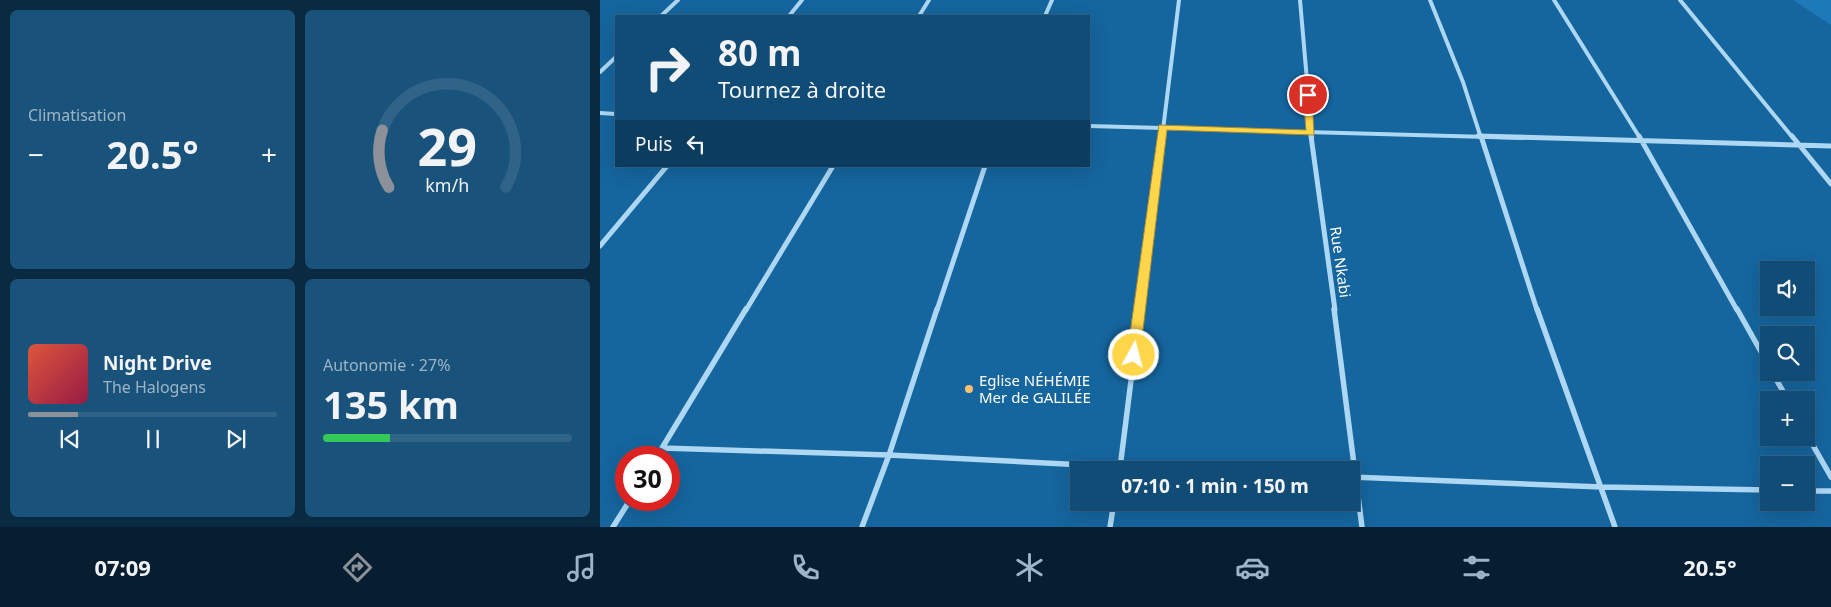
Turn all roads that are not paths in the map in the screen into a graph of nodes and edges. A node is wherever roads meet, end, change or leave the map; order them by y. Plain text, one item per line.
1 (678, 0) edge
2 (802, 0) edge
3 (928, 0) edge
4 (1052, 0) edge
5 (1179, 0) edge
6 (1300, 0) edge
7 (1430, 0) edge
8 (1554, 0) edge
9 (1680, 0) edge
10 (662, 15) edge
11 (790, 15) edge
12 (920, 15) edge
13 (1045, 15) edge
14 (615, 58) edge
15 (600, 72) edge
16 (600, 113) edge
17 (615, 114) edge
18 (1090, 126) edge
19 (1163, 127) junction
20 (1311, 133) junction
21 (1480, 137) junction
22 (1641, 140) junction
23 (1798, 145) junction
24 (1831, 146) edge
25 (666, 167) edge
26 (832, 167) edge
27 (985, 167) edge
28 (1831, 184) edge
29 (600, 246) edge
30 (1760, 350) edge
31 (663, 446) edge
32 (1813, 446) edge
33 (680, 449) edge
34 (889, 455) junction
35 (1121, 461) edge
36 (1352, 461) edge
37 (1070, 466) edge
38 (1831, 477) edge
39 (1360, 478) edge
40 (1602, 487) junction
41 (1760, 490) edge
42 (1815, 491) edge
43 (1831, 491) edge
44 (623, 511) edge
45 (1113, 511) edge
46 (1359, 511) edge
47 (613, 527) edge
48 (862, 527) edge
49 (1110, 527) edge
50 (1362, 527) edge
51 (1615, 527) edge

1 - 10 street
2 - 11 street
3 - 12 street
4 - 13 street
5 - 19 street
6 - 20 street, Rue Nkabi
7 - 21 street
8 - 22 street
9 - 23 street
14 - 15 street
16 - 17 street
18 - 19 street
19 - 20 street
19 - 35 street
20 - 21 street
20 - 36 street, Rue Nkabi
21 - 22 street
21 - 40 street
22 - 23 street
22 - 30 street
23 - 24 street
23 - 28 street
25 - 29 street
26 - 31 street
27 - 34 street
32 - 38 street
33 - 34 street
34 - 37 street
34 - 48 street
39 - 40 street
40 - 41 street
40 - 51 street
42 - 43 street
44 - 47 street
45 - 49 street
46 - 50 street, Rue Nkabi

